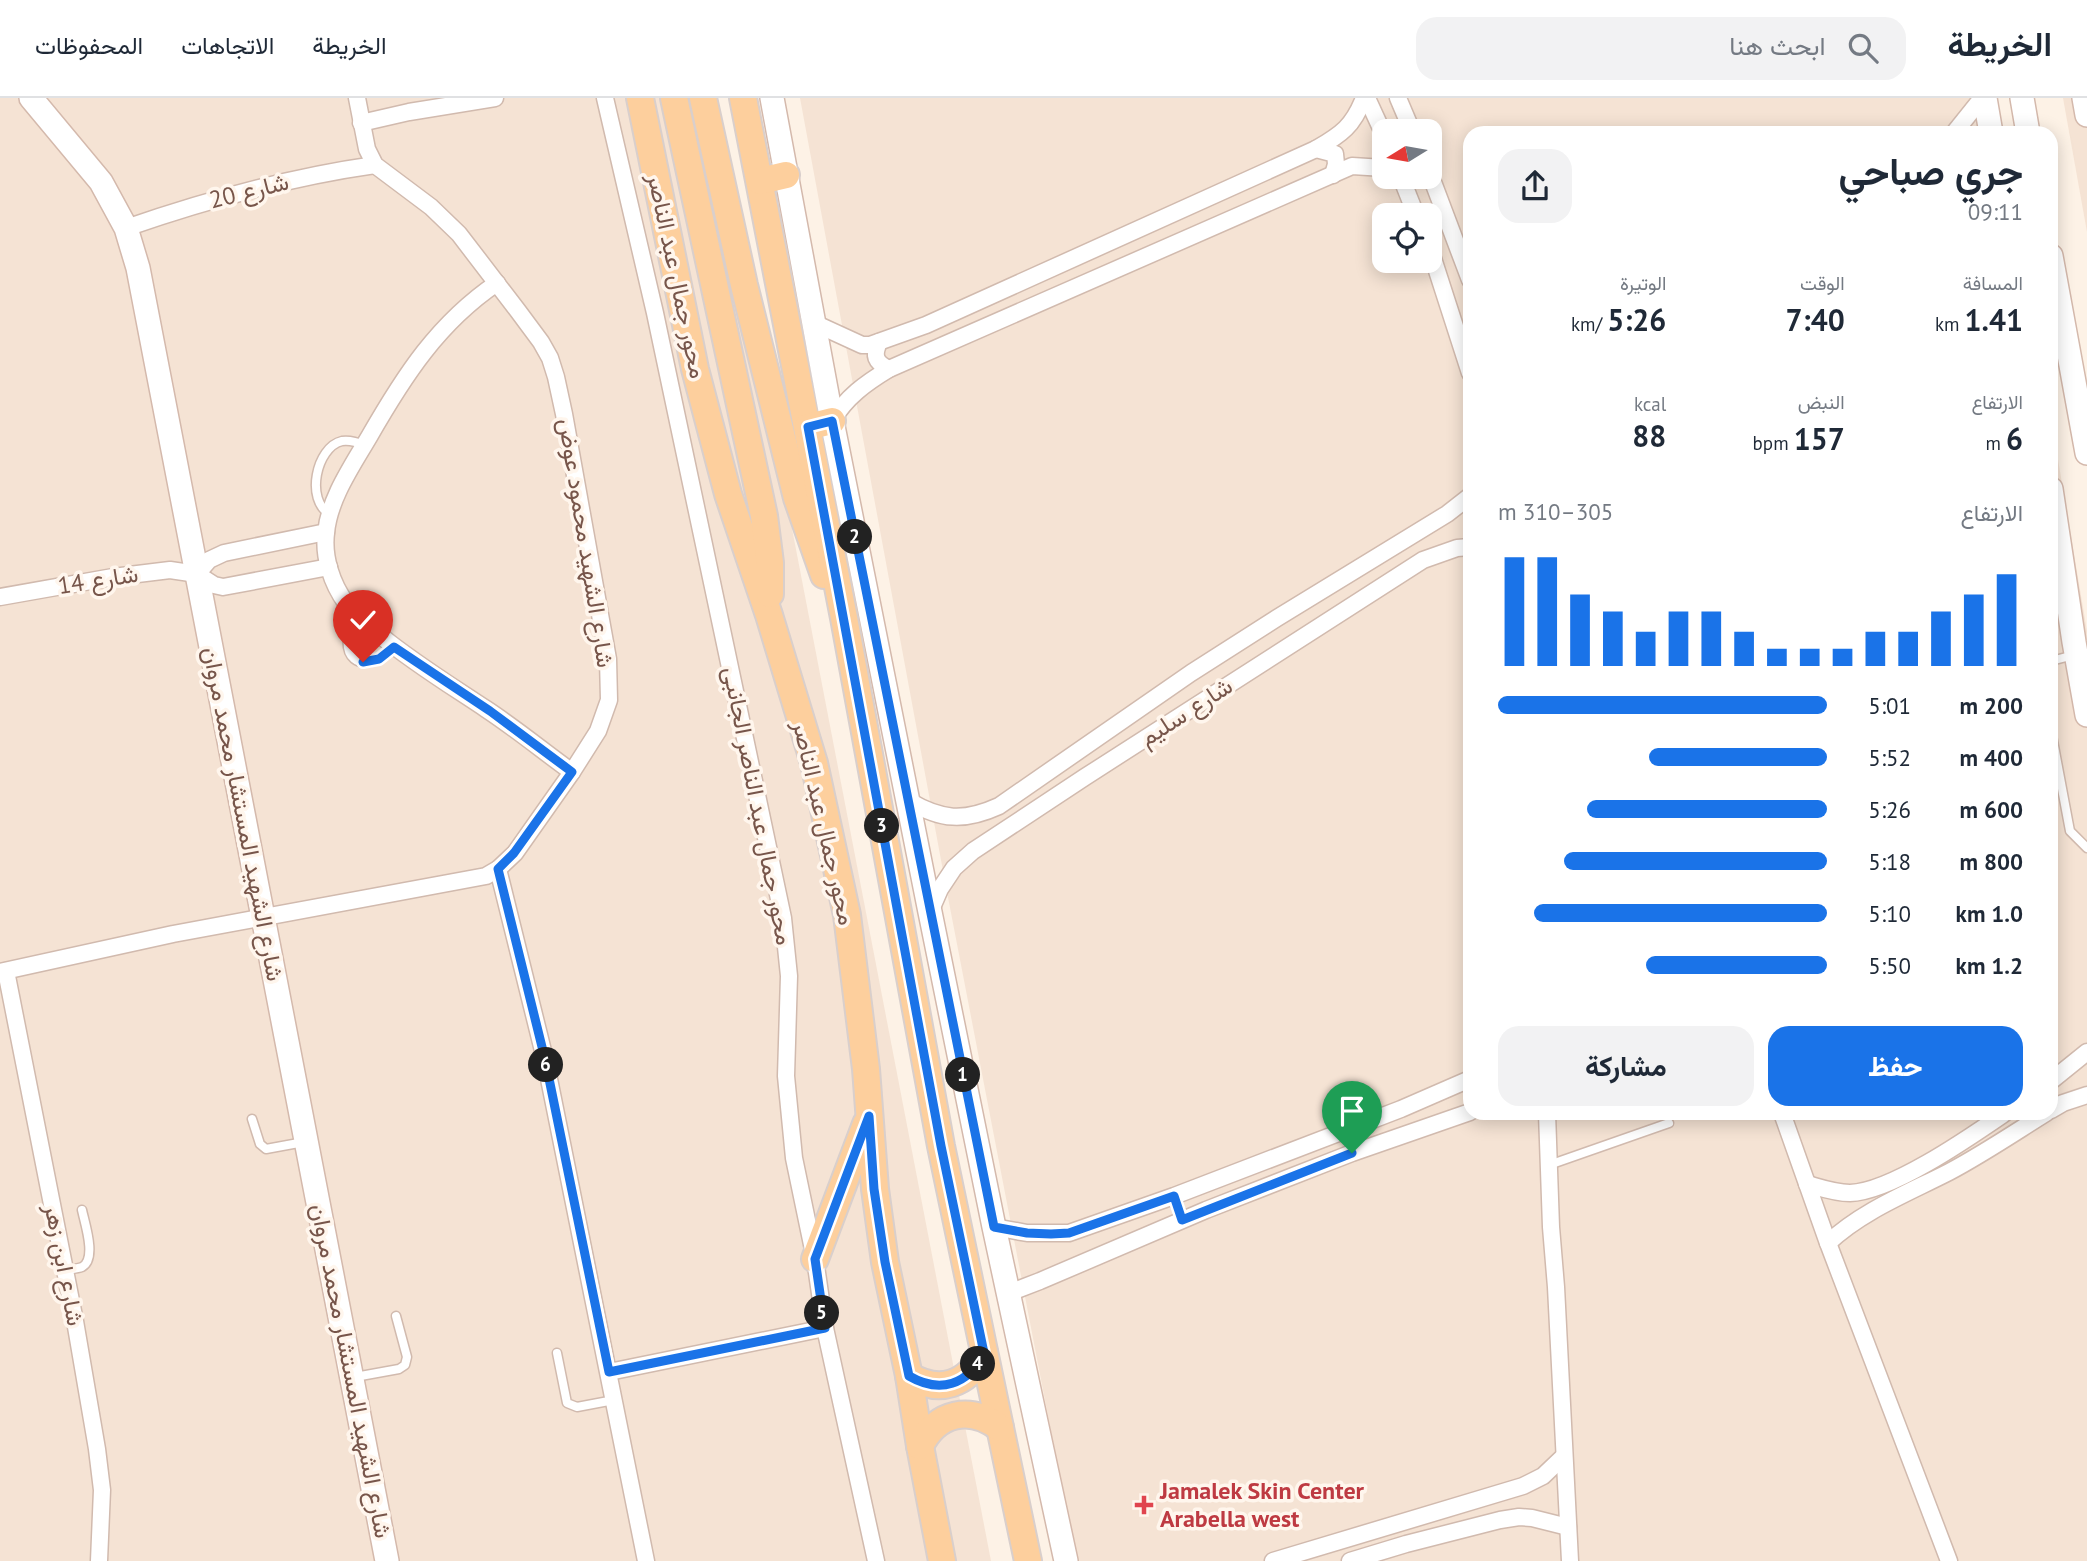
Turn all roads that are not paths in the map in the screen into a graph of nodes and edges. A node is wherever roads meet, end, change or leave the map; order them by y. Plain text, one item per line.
1 (31, 98) edge
2 (357, 98) edge
3 (495, 98) edge
4 (605, 98) edge
5 (640, 98) edge
6 (674, 98) edge
7 (703, 98) edge
8 (743, 98) edge
9 (772, 98) edge
10 (1366, 98) edge
11 (1398, 98) edge
12 (1983, 98) edge
13 (2022, 98) edge
14 (2084, 98) edge
15 (2087, 115) edge
16 (1376, 119) edge
17 (1407, 119) edge
18 (361, 123) junction
19 (1960, 126) edge
20 (1989, 126) edge
21 (2027, 126) edge
22 (1317, 149) junction
23 (374, 165) junction
24 (1372, 167) edge
25 (1333, 175) junction
26 (773, 178) junction
27 (1436, 189) edge
28 (126, 228) junction
29 (1463, 261) edge
30 (1437, 273) edge
31 (497, 283) junction
32 (2058, 294) edge
33 (814, 323) junction
34 (879, 341) junction
35 (1463, 351) edge
36 (889, 369) junction
37 (820, 424) junction
38 (364, 445) junction
39 (2087, 453) edge
40 (1463, 501) edge
41 (330, 514) junction
42 (326, 532) junction
43 (2058, 535) edge
44 (1463, 548) edge
45 (329, 567) junction
46 (197, 574) junction
47 (0, 597) edge
48 (356, 614) junction
49 (769, 615) junction
50 (844, 618) junction
51 (1277, 618) junction
52 (1293, 644) junction
53 (394, 647) junction
54 (2076, 654) junction
55 (2058, 659) edge
56 (1191, 673) junction
57 (1207, 699) junction
58 (2087, 715) edge
59 (1084, 748) junction
60 (2058, 767) edge
61 (1098, 768) junction
62 (572, 772) junction
63 (909, 801) junction
64 (2087, 848) edge
65 (498, 869) junction
66 (930, 912) junction
67 (264, 918) junction
68 (3, 971) edge
69 (2087, 1052) edge
70 (2058, 1075) edge
71 (1463, 1082) edge
72 (2058, 1083) edge
73 (2087, 1095) edge
74 (2058, 1106) edge
75 (2058, 1107) edge
76 (1463, 1113) edge
77 (869, 1116) junction
78 (252, 1119) dead end
79 (1547, 1120) edge
80 (1784, 1120) edge
81 (1995, 1120) edge
82 (2034, 1120) edge
83 (1669, 1123) dead end
84 (307, 1141) junction
85 (1549, 1166) junction
86 (1807, 1184) junction
87 (1860, 1192) junction
88 (1174, 1196) junction
89 (82, 1210) dead end
90 (1868, 1214) junction
91 (1182, 1220) junction
92 (994, 1227) junction
93 (1828, 1243) junction
94 (815, 1259) junction
95 (64, 1270) junction
96 (1009, 1293) junction
97 (396, 1317) dead end
98 (825, 1328) junction
99 (557, 1353) dead end
100 (984, 1353) junction
101 (609, 1372) junction
102 (909, 1376) junction
103 (352, 1378) junction
104 (614, 1400) junction
105 (1000, 1428) junction
106 (920, 1446) junction
107 (1563, 1457) junction
108 (1516, 1488) junction
109 (1519, 1517) junction
110 (1568, 1527) junction
111 (99, 1561) edge
112 (387, 1561) edge
113 (646, 1561) edge
114 (876, 1561) edge
115 (942, 1561) edge
116 (1028, 1561) edge
117 (1066, 1561) edge
118 (1273, 1561) edge
119 (1350, 1561) edge
120 (1570, 1561) edge
121 (1948, 1561) edge

1 - 28 street, شارع الشهيد المستشار محمد مروان
2 - 18 street
3 - 18 street
4 - 94 street, محور جمال عبد الناصر الجانبى
5 - 49 main road, محور جمال عبد الناصر
6 - 49 main road
7 - 50 main road
8 - 26 main road
9 - 26 street
10 - 16 street
10 - 22 street
11 - 17 street
12 - 19 street
12 - 20 street
13 - 21 street
14 - 15 street
18 - 23 street
22 - 25 street
22 - 34 street
23 - 28 street, شارع 20
23 - 31 street, شارع الشهيد محمود عوض
24 - 25 street
25 - 36 street
26 - 33 street
26 - 37 main road
27 - 29 street
28 - 46 street, شارع الشهيد المستشار محمد مروان
30 - 35 street
31 - 38 street
31 - 62 street, شارع الشهيد محمود عوض
32 - 39 street
33 - 34 street
33 - 37 street
34 - 36 street
36 - 37 street
37 - 50 main road
37 - 63 street
38 - 41 street
38 - 41 lane
40 - 51 street, شارع سليم
41 - 42 street
42 - 45 street
42 - 46 street
43 - 54 street
44 - 52 street, شارع سليم
45 - 46 street, شارع 14
45 - 48 street
46 - 47 street, شارع 14
46 - 67 street, شارع الشهيد المستشار محمد مروان
48 - 53 street
48 - 53 lane
49 - 77 main road, محور جمال عبد الناصر
50 - 100 main road
51 - 52 street
51 - 56 street, شارع سليم
52 - 57 street, شارع سليم
53 - 62 street
54 - 55 lane
54 - 58 street
56 - 57 street
56 - 59 street, شارع سليم
57 - 61 street, شارع سليم
59 - 61 street
59 - 63 street, شارع سليم
60 - 64 lane
61 - 66 street, شارع سليم
62 - 65 street, شارع الشهيد محمود عوض
63 - 66 street
65 - 67 street, شارع الشهيد محمود عوض
65 - 101 street
66 - 92 street
67 - 68 street, شارع الشهيد محمود عوض
67 - 84 street, شارع الشهيد المستشار محمد مروان
68 - 95 street, شارع ابن زهر
69 - 70 street
71 - 88 street
72 - 74 street
73 - 75 street
76 - 91 street
77 - 94 main road
77 - 102 main road, محور جمال عبد الناصر
78 - 84 lane
79 - 85 street
80 - 86 street
81 - 87 street
82 - 90 street
83 - 85 lane
84 - 103 street, شارع الشهيد المستشار محمد مروان
85 - 107 street
86 - 87 street
86 - 93 street
87 - 90 street
88 - 91 street
88 - 92 street
89 - 95 lane
90 - 93 street
91 - 96 street
92 - 96 street
93 - 121 street
94 - 98 street, محور جمال عبد الناصر الجانبى
95 - 111 street, شارع ابن زهر
96 - 117 street
97 - 103 lane
98 - 101 street
98 - 114 street, محور جمال عبد الناصر الجانبى
99 - 104 lane
100 - 102 main road
100 - 105 main road
101 - 104 street
102 - 106 main road, محور جمال عبد الناصر
103 - 112 street, شارع الشهيد المستشار محمد مروان
104 - 113 street
105 - 106 main road
105 - 116 main road
106 - 115 main road, محور جمال عبد الناصر
107 - 108 street
107 - 110 street
108 - 109 street
108 - 118 street
109 - 110 street
109 - 119 street
110 - 120 street

